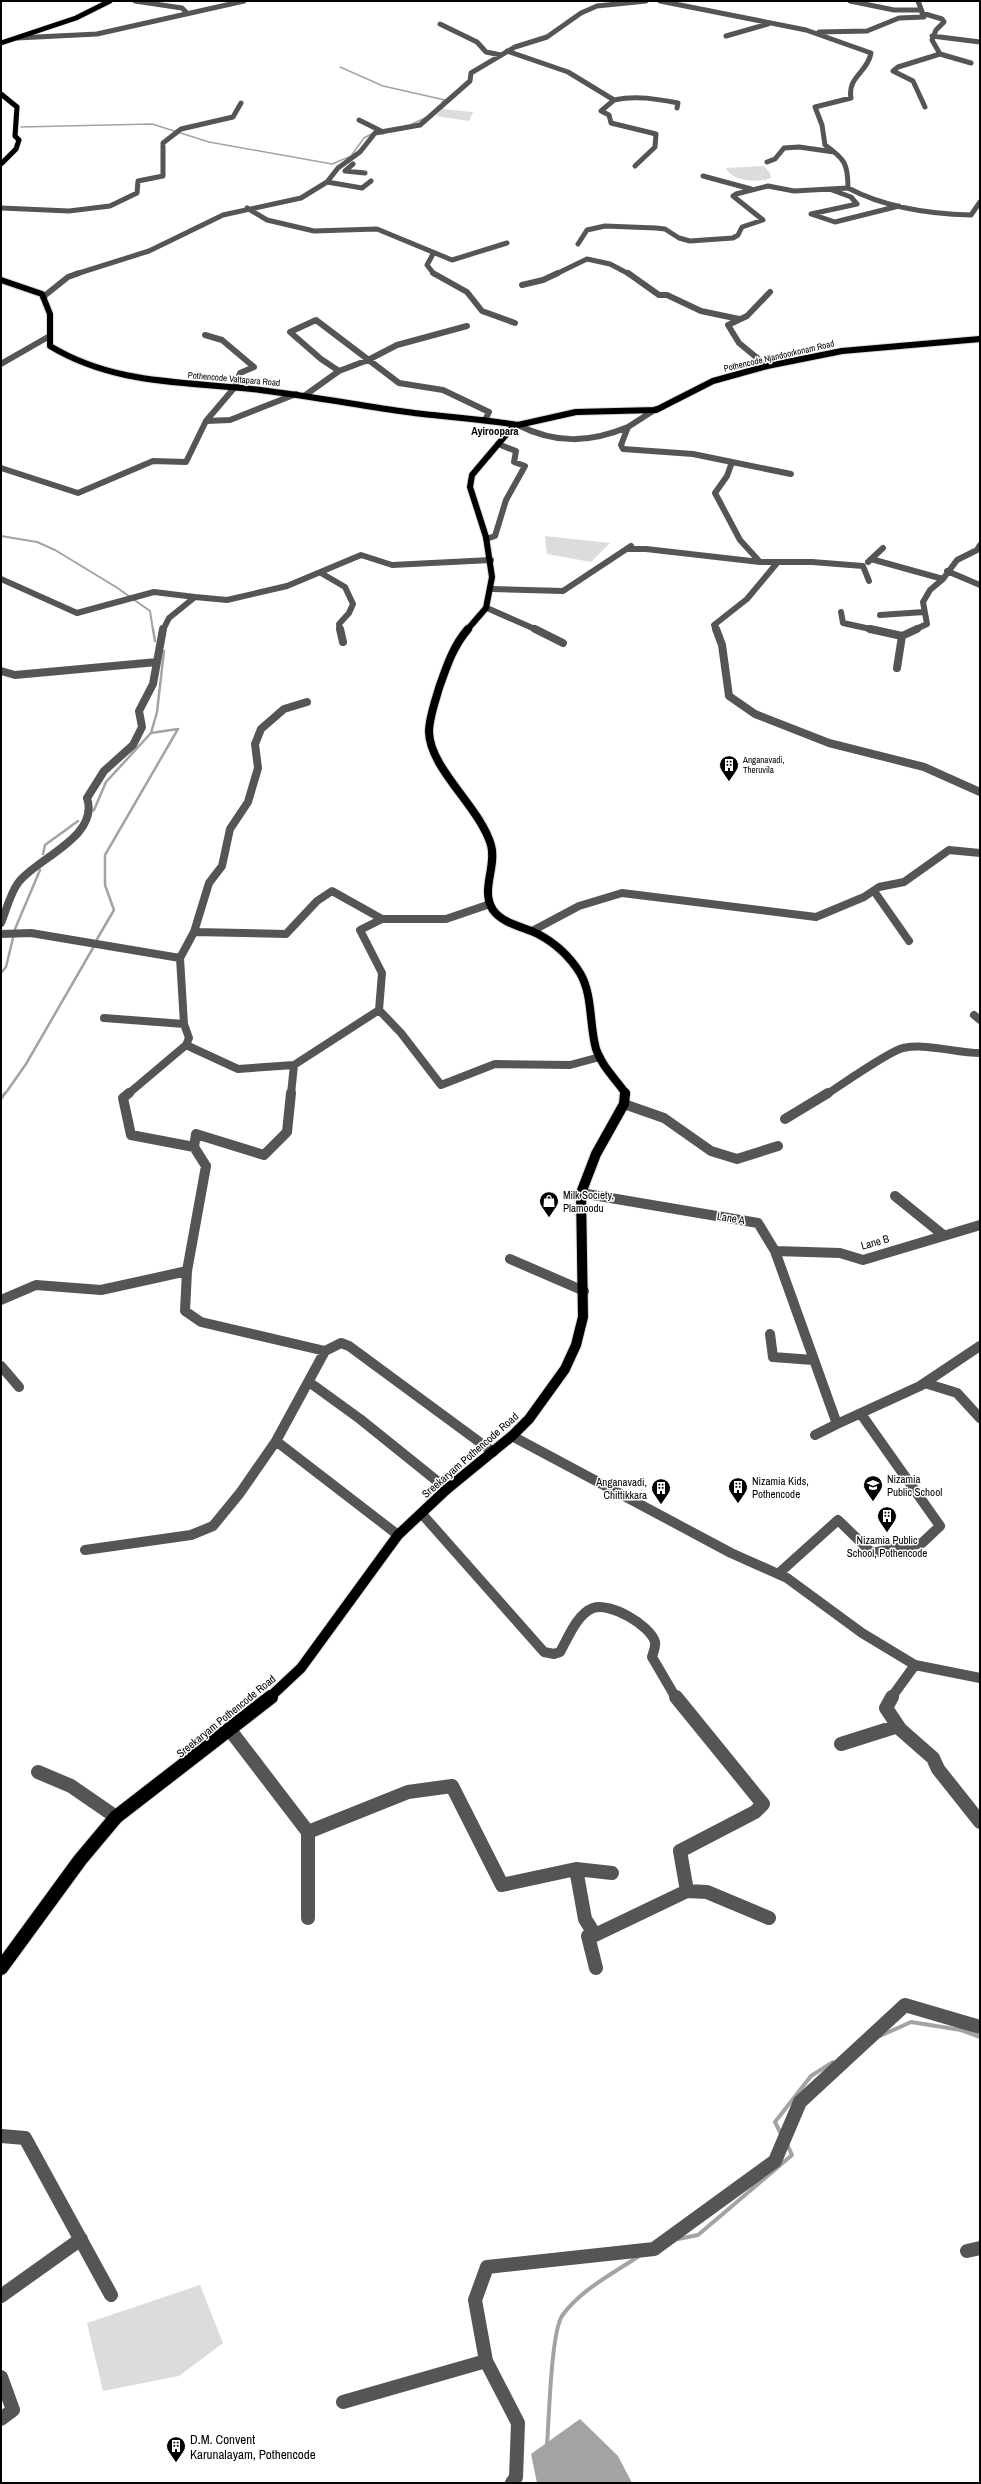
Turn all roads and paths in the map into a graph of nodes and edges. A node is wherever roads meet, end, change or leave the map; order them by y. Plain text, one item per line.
1 (110, 1) edge
2 (135, 1) edge
3 (244, 1) edge
4 (646, 1) edge
5 (660, 1) edge
6 (850, 1) edge
7 (918, 1) edge
8 (921, 11) junction
9 (187, 13) junction
10 (440, 24) dead end
11 (768, 24) junction
12 (815, 32) junction
13 (726, 36) dead end
14 (932, 36) junction
15 (17, 38) junction
16 (980, 42) edge
17 (1, 43) edge
18 (507, 51) junction
19 (940, 54) junction
20 (501, 55) junction
21 (971, 63) dead end
22 (1, 94) edge
23 (614, 100) junction
24 (241, 103) dead end
25 (925, 107) dead end
26 (677, 108) dead end
27 (359, 120) dead end
28 (383, 132) junction
29 (834, 152) junction
30 (358, 153) junction
31 (766, 162) dead end
32 (1, 164) edge
33 (635, 166) dead end
34 (365, 173) dead end
35 (703, 176) dead end
36 (371, 181) dead end
37 (327, 182) junction
38 (848, 188) junction
39 (829, 189) junction
40 (753, 190) junction
41 (980, 202) edge
42 (899, 206) junction
43 (1, 208) edge
44 (247, 208) junction
45 (507, 243) dead end
46 (578, 244) dead end
47 (433, 254) junction
48 (1, 280) edge
49 (522, 285) dead end
50 (770, 292) dead end
51 (44, 297) junction
52 (739, 319) junction
53 (515, 323) dead end
54 (467, 326) dead end
55 (204, 335) dead end
56 (48, 337) junction
57 (980, 339) edge
58 (368, 360) junction
59 (1, 364) edge
60 (767, 366) junction
61 (339, 371) junction
62 (235, 387) junction
63 (296, 394) junction
64 (304, 396) junction
65 (656, 409) junction
66 (485, 420) junction
67 (206, 421) junction
68 (518, 425) junction
69 (628, 427) junction
70 (498, 444) junction
71 (732, 462) junction
72 (1, 468) edge
73 (791, 474) dead end
74 (486, 539) junction
75 (980, 545) edge
76 (882, 548) dead end
77 (871, 559) junction
78 (491, 560) junction
79 (760, 562) junction
80 (777, 563) junction
81 (863, 566) junction
82 (947, 571) junction
83 (321, 573) junction
84 (1, 579) edge
85 (943, 579) junction
86 (869, 581) dead end
87 (980, 585) edge
88 (492, 589) junction
89 (195, 597) junction
90 (487, 608) junction
91 (841, 612) dead end
92 (924, 612) junction
93 (880, 615) dead end
94 (902, 636) junction
95 (343, 642) dead end
96 (563, 642) dead end
97 (157, 662) junction
98 (897, 668) dead end
99 (1, 671) edge
100 (307, 702) dead end
101 (980, 792) edge
102 (980, 853) edge
103 (874, 891) junction
104 (490, 904) junction
105 (382, 919) junction
106 (1, 923) edge
107 (532, 931) junction
108 (194, 932) junction
109 (1, 934) edge
110 (909, 941) dead end
111 (180, 958) junction
112 (378, 1010) junction
113 (104, 1018) dead end
114 (184, 1024) junction
115 (186, 1045) junction
116 (980, 1053) edge
117 (600, 1058) junction
118 (294, 1065) junction
119 (624, 1104) junction
120 (785, 1119) dead end
121 (778, 1146) dead end
122 (194, 1147) junction
123 (580, 1193) junction
124 (895, 1196) dead end
125 (980, 1225) edge
126 (942, 1234) junction
127 (775, 1250) junction
128 (510, 1259) dead end
129 (188, 1271) junction
130 (584, 1290) junction
131 (1, 1300) edge
132 (770, 1334) dead end
133 (980, 1346) edge
134 (325, 1351) junction
135 (813, 1360) junction
136 (1, 1366) edge
137 (309, 1382) junction
138 (925, 1383) junction
139 (19, 1387) dead end
140 (861, 1414) junction
141 (980, 1418) edge
142 (837, 1424) junction
143 (815, 1435) dead end
144 (512, 1436) junction
145 (276, 1441) junction
146 (493, 1452) junction
147 (448, 1489) junction
148 (422, 1514) junction
149 (398, 1535) junction
150 (84, 1550) dead end
151 (778, 1574) junction
152 (916, 1665) junction
153 (980, 1678) edge
154 (898, 1726) junction
155 (230, 1730) junction
156 (841, 1744) dead end
157 (38, 1772) dead end
158 (116, 1817) junction
159 (980, 1822) edge
160 (308, 1832) junction
161 (576, 1869) junction
162 (612, 1873) dead end
163 (687, 1892) junction
164 (308, 1918) dead end
165 (769, 1918) dead end
166 (595, 1935) junction
167 (1, 1968) edge
168 (596, 1968) dead end
169 (980, 2027) edge
170 (1, 2136) edge
171 (81, 2239) junction
172 (111, 2295) dead end
173 (1, 2296) edge
174 (486, 2361) junction
175 (1, 2377) edge
176 (343, 2402) dead end
177 (1, 2419) edge
178 (516, 2481) edge

1 - 15 main road
2 - 9 street
3 - 9 street
4 - 18 street
5 - 11 street
6 - 8 street
7 - 8 street
8 - 12 street
8 - 14 street
9 - 15 street
10 - 20 street
11 - 12 street
11 - 13 street
12 - 29 street
14 - 16 street
14 - 19 street
15 - 17 main road
18 - 20 street
18 - 23 street
19 - 21 street
19 - 25 street
20 - 28 street
22 - 32 main road
23 - 26 street
23 - 33 street
24 - 43 street
27 - 28 street
28 - 30 street
29 - 31 street
29 - 38 street
30 - 34 street
30 - 37 street
35 - 40 street
36 - 37 street
37 - 44 street
38 - 39 street
38 - 42 street
39 - 40 street
39 - 42 street
40 - 46 street
41 - 42 street
44 - 47 street
44 - 51 street
45 - 47 street
47 - 53 street
48 - 51 main road
49 - 52 street
50 - 52 street
51 - 56 main road
52 - 60 street
54 - 58 street
55 - 62 street
56 - 59 street
56 - 62 main road, Pothencode Vattapara Road
57 - 60 main road, Pothencode Njandoorkonam Road
58 - 61 street
58 - 61 street
58 - 66 street
60 - 65 main road, Pothencode Njandoorkonam Road
61 - 64 street
62 - 63 main road, Pothencode Vattapara Road
62 - 67 street
63 - 64 main road, Pothencode Vattapara Road
63 - 67 street
64 - 66 main road, Pothencode Vattapara Road
65 - 68 main road, Pothencode Njandoorkonam Road
65 - 69 street
66 - 68 main road, Pothencode Vattapara Road
67 - 72 street
68 - 69 street
68 - 70 main road
69 - 71 street
70 - 74 main road
70 - 74 street
71 - 73 street
71 - 79 street
74 - 78 main road
75 - 82 street
76 - 77 street
77 - 81 street
77 - 85 street
78 - 83 street
78 - 88 main road
79 - 80 street
79 - 88 street
80 - 81 street
80 - 101 street
81 - 86 street
82 - 85 street
82 - 87 street
83 - 89 street
83 - 95 street
84 - 89 street
85 - 92 street
88 - 90 main road
89 - 97 street
90 - 96 street
90 - 104 main road
91 - 94 street
92 - 93 street
92 - 94 street
94 - 98 street
97 - 99 street
97 - 106 street
100 - 108 street
102 - 103 street
103 - 107 street
103 - 110 street
104 - 105 street
104 - 107 main road
105 - 108 street
105 - 112 street
107 - 117 main road
108 - 111 street
109 - 111 street
111 - 114 street
112 - 117 street
112 - 118 street
113 - 114 street
114 - 115 street
115 - 118 street
115 - 122 street
116 - 120 street
117 - 119 main road
118 - 122 street
119 - 121 street
119 - 123 main road, Sreekaryam Pothencode Road
122 - 129 street
123 - 127 street, Lane A
123 - 130 main road, Sreekaryam Pothencode Road
124 - 126 street
125 - 126 street, Lane B
126 - 127 street, Lane B
127 - 135 street, Lane A
128 - 130 street
129 - 131 street
129 - 134 street
130 - 144 main road, Sreekaryam Pothencode Road
132 - 135 street
133 - 138 street
134 - 137 street
134 - 146 street
135 - 142 street, Lane A
136 - 139 street
137 - 145 street
137 - 147 street
138 - 140 street
138 - 141 street
140 - 142 street
140 - 151 street
142 - 143 street
144 - 146 main road, Sreekaryam Pothencode Road
144 - 151 street
145 - 149 street
145 - 150 street
146 - 147 main road, Sreekaryam Pothencode Road
147 - 148 main road, Sreekaryam Pothencode Road
148 - 149 main road, Sreekaryam Pothencode Road
148 - 163 street
149 - 155 main road, Sreekaryam Pothencode Road
151 - 152 street
152 - 153 street
152 - 154 street
154 - 156 street
154 - 159 street
155 - 158 main road, Sreekaryam Pothencode Road
155 - 160 street
157 - 158 street
158 - 167 main road, Sreekaryam Pothencode Road
160 - 161 street
160 - 164 street
161 - 162 street
161 - 166 street
163 - 165 street
163 - 166 street
166 - 168 street
169 - 174 street
170 - 171 street
171 - 172 street
171 - 173 street
174 - 176 street
174 - 178 street
175 - 177 street

